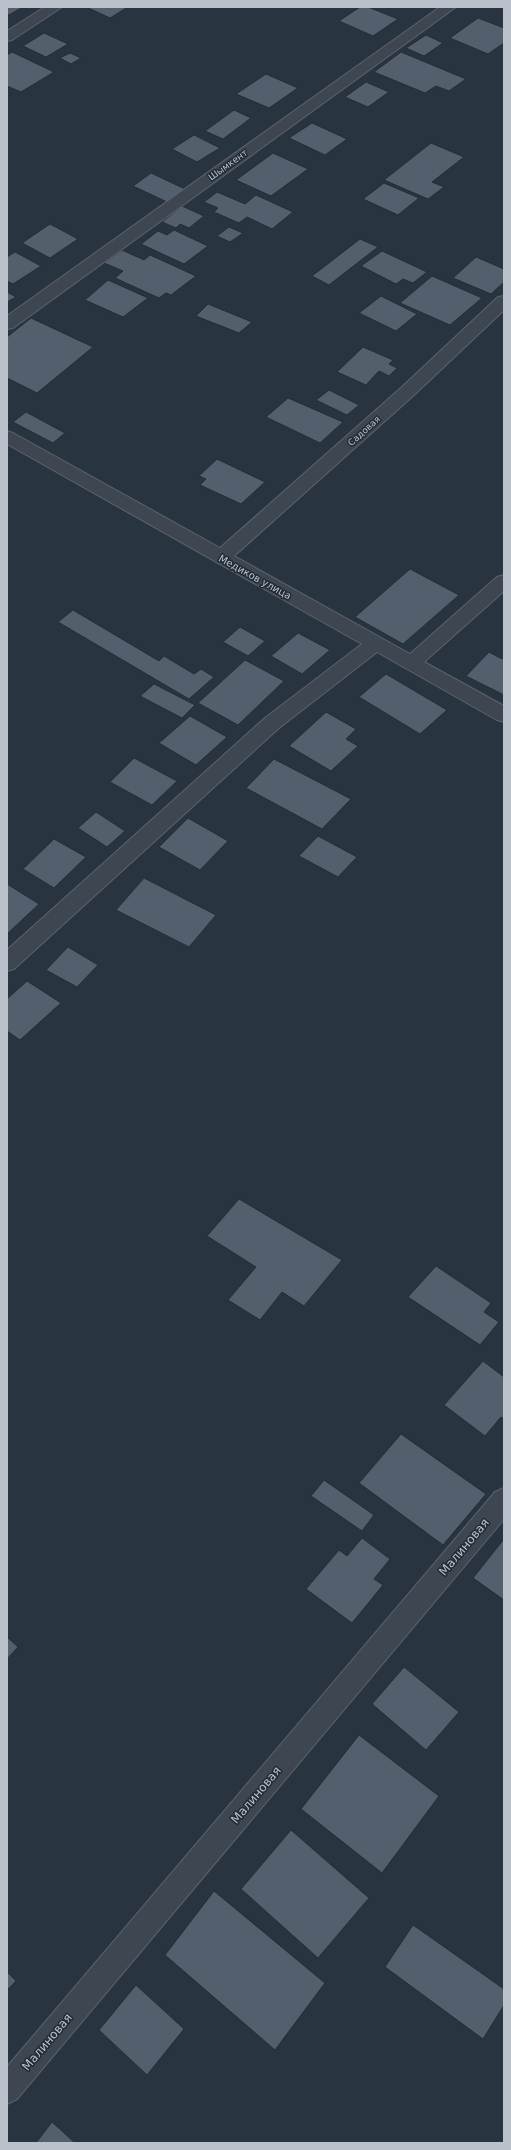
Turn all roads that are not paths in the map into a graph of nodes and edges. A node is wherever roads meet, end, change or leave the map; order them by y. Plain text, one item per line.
1 (55, 7) edge
2 (450, 7) edge
3 (7, 37) edge
4 (504, 301) edge
5 (7, 324) edge
6 (7, 437) edge
7 (221, 557) junction
8 (504, 581) edge
9 (376, 644) junction
10 (411, 663) junction
11 (504, 715) edge
12 (7, 963) edge
13 (504, 1500) edge
14 (7, 2089) edge

1 - 3 street
2 - 5 street, Шымкент
4 - 7 street, Садовая
6 - 7 street, Медиков улица
7 - 9 street, Медиков улица
8 - 10 street
9 - 10 street, Медиков улица
9 - 12 street
10 - 11 street, Медиков улица
13 - 14 street, Малиновая

